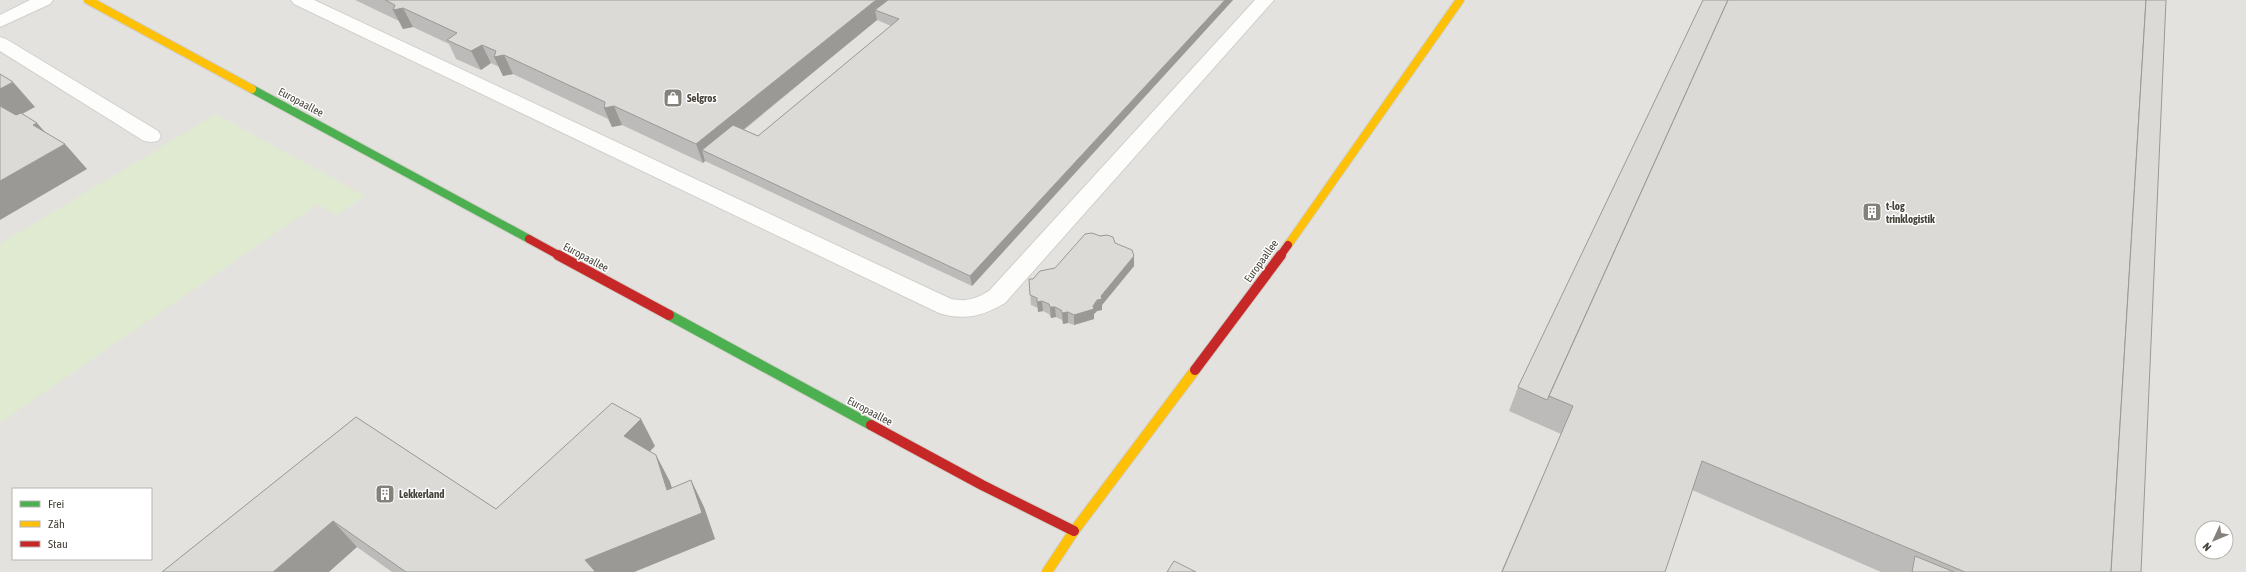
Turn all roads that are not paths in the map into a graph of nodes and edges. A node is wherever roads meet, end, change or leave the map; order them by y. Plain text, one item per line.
1 (44, 0) edge
2 (88, 0) edge
3 (300, 0) edge
4 (1265, 0) edge
5 (1460, 0) edge
6 (0, 22) edge
7 (0, 43) edge
8 (151, 136) dead end
9 (1074, 531) junction
10 (1047, 572) edge

1 - 6 lane
2 - 9 street, Europaallee
3 - 4 lane
5 - 9 street, Europaallee
7 - 8 lane
9 - 10 street, Europaallee

